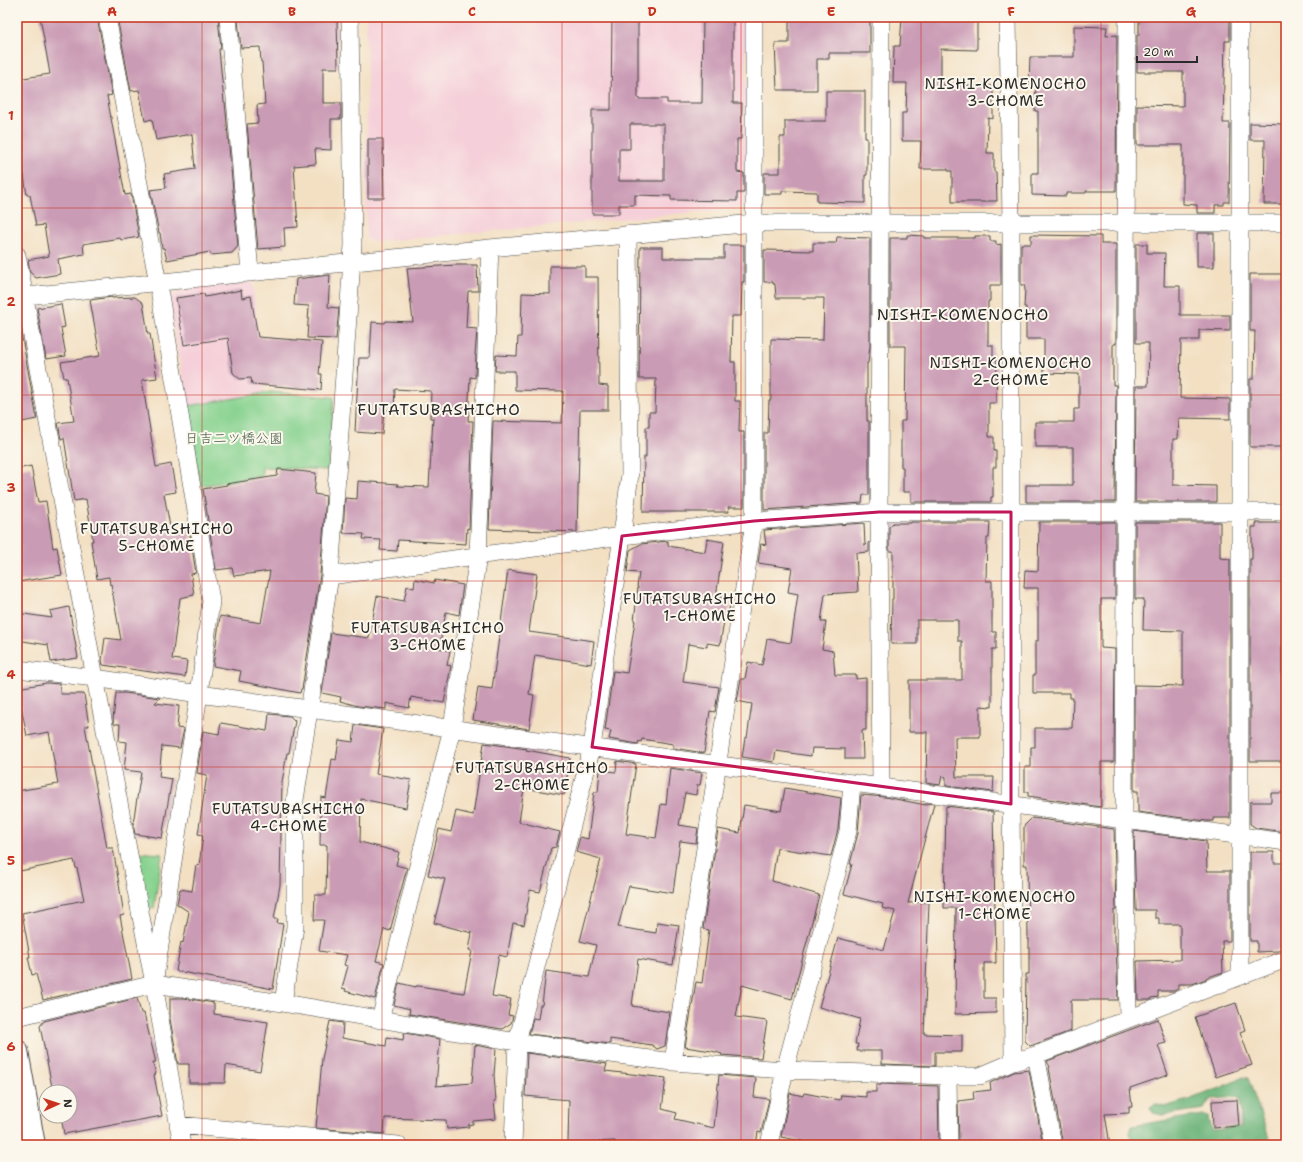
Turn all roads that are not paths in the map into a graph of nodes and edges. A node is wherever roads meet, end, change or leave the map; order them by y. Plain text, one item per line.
1 (107, 17) edge
2 (228, 17) edge
3 (350, 17) edge
4 (754, 17) edge
5 (881, 17) edge
6 (1008, 17) edge
7 (1127, 17) edge
8 (1240, 17) edge
9 (881, 222) junction
10 (1011, 222) junction
11 (1127, 222) junction
12 (1239, 222) junction
13 (754, 223) junction
14 (1286, 223) edge
15 (628, 234) junction
16 (490, 248) junction
17 (17, 255) edge
18 (352, 263) junction
19 (250, 273) junction
20 (158, 282) junction
21 (21, 297) edge
22 (879, 512) junction
23 (1011, 512) junction
24 (1125, 512) junction
25 (1240, 512) junction
26 (1286, 512) edge
27 (754, 521) junction
28 (622, 536) junction
29 (478, 556) junction
30 (330, 576) junction
31 (17, 669) edge
32 (95, 678) junction
33 (199, 694) junction
34 (309, 709) junction
35 (452, 728) junction
36 (592, 747) junction
37 (717, 764) junction
38 (852, 783) junction
39 (881, 787) junction
40 (1010, 804) junction
41 (1124, 820) junction
42 (1240, 836) junction
43 (1286, 842) edge
44 (1286, 959) edge
45 (1240, 976) junction
46 (154, 984) junction
47 (283, 1003) junction
48 (17, 1017) edge
49 (1128, 1019) junction
50 (380, 1020) junction
51 (517, 1042) junction
52 (17, 1051) edge
53 (1036, 1055) junction
54 (673, 1062) junction
55 (1013, 1062) junction
56 (785, 1070) junction
57 (948, 1076) junction
58 (20, 1082) edge
59 (178, 1125) junction
60 (34, 1145) edge
61 (182, 1145) edge
62 (398, 1145) edge
63 (513, 1145) edge
64 (769, 1145) edge
65 (949, 1145) edge
66 (1053, 1145) edge

1 - 20 street
2 - 19 street
3 - 18 street
4 - 13 street
5 - 9 street
6 - 10 street
7 - 11 street
8 - 12 street
9 - 10 street
9 - 13 street
9 - 22 street
10 - 11 street
10 - 23 street
11 - 12 street
11 - 24 street
12 - 14 street
12 - 25 street
13 - 15 street
13 - 27 street
15 - 16 street
15 - 28 street
16 - 18 street
16 - 29 street
17 - 21 street
18 - 19 street
18 - 30 street
19 - 20 street
20 - 21 street
20 - 33 street
21 - 32 street
22 - 23 street
22 - 27 street
22 - 39 street
23 - 24 street
23 - 40 street
24 - 25 street
24 - 41 street
25 - 26 street
25 - 42 street
27 - 28 street
27 - 37 street
28 - 29 street
28 - 36 street
29 - 30 street
29 - 35 street
30 - 34 street
31 - 32 street
32 - 33 street
32 - 46 street
33 - 34 street
33 - 46 street
34 - 35 street
34 - 47 street
35 - 36 street
35 - 50 street
36 - 37 street
36 - 51 street
37 - 38 street
37 - 54 street
38 - 39 street
38 - 56 street
39 - 40 street
40 - 41 street
40 - 55 street
41 - 42 street
41 - 49 street
42 - 43 street
42 - 45 street
44 - 45 street
45 - 49 street
46 - 47 street
46 - 48 street
46 - 59 street
47 - 50 street
49 - 53 street
50 - 51 street
51 - 54 street
51 - 63 street
52 - 58 street
53 - 55 street
53 - 66 street
54 - 56 street
55 - 57 street
56 - 57 street
56 - 64 street
57 - 65 street
58 - 60 street
59 - 61 street
59 - 62 street

